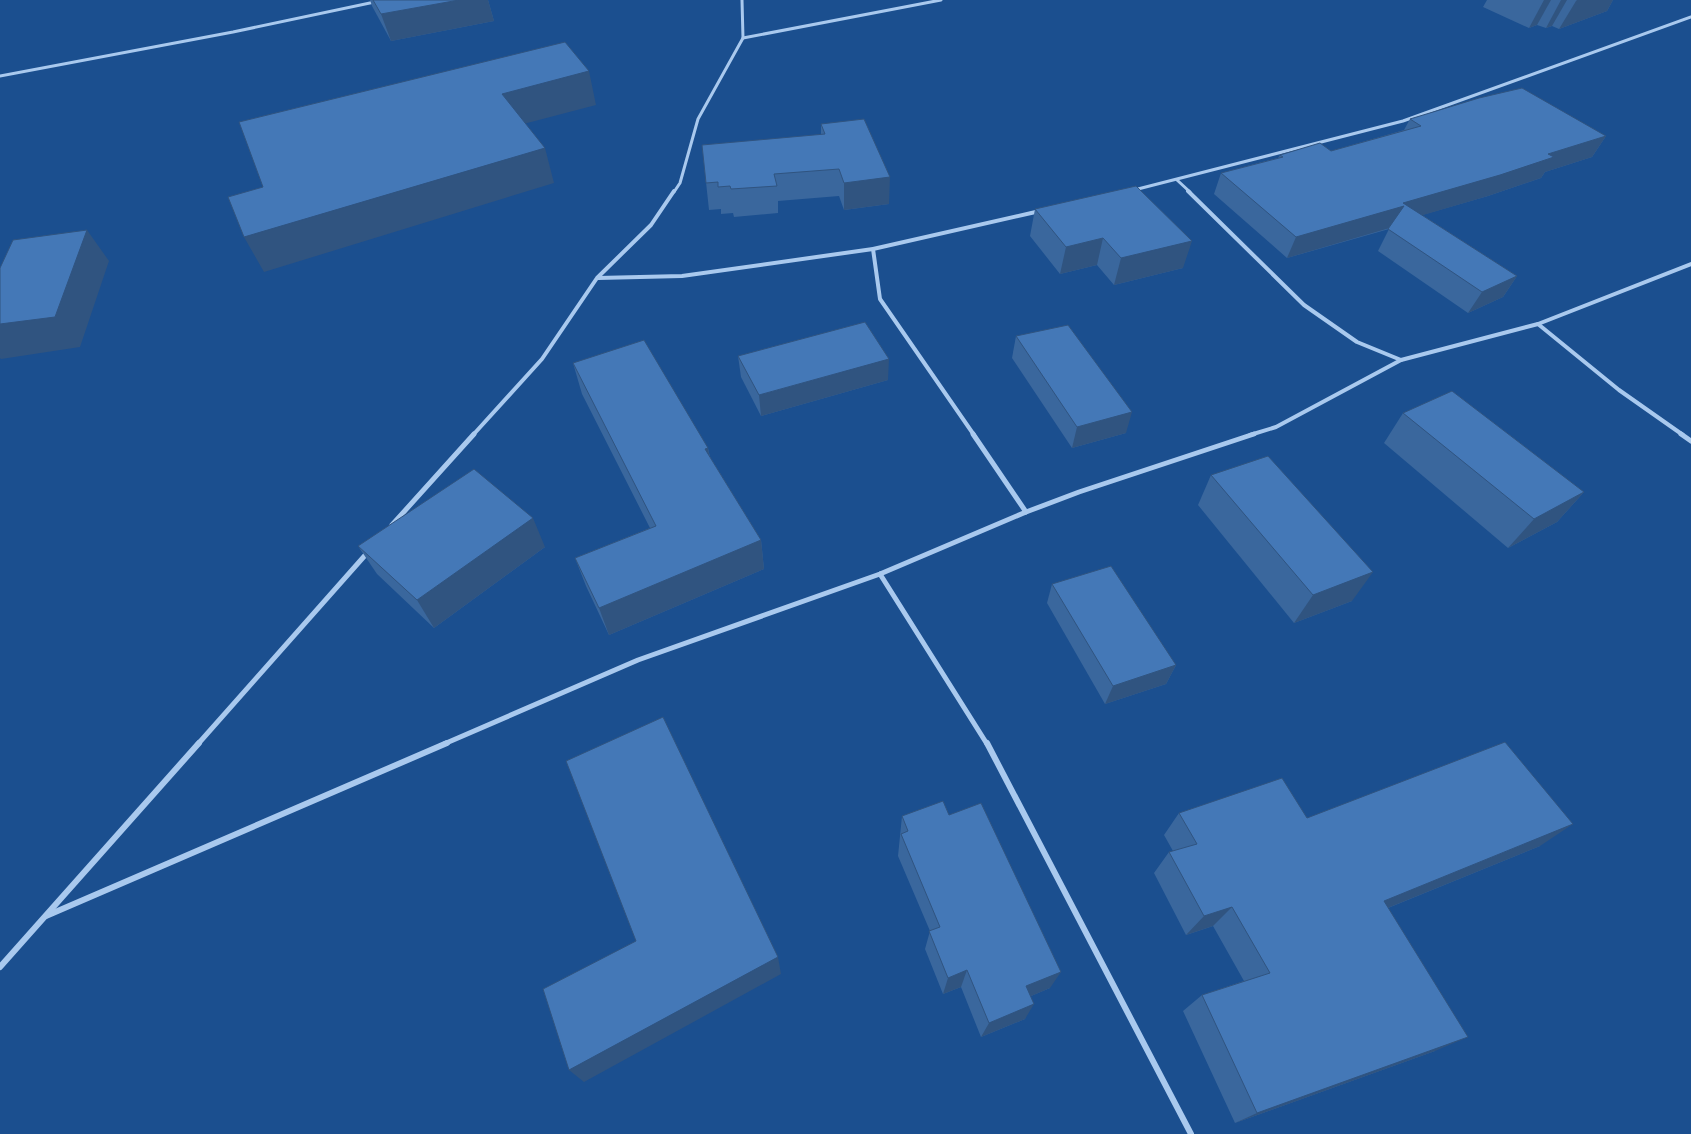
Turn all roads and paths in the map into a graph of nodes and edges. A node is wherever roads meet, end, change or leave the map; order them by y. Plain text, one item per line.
1 (384, 0) edge
2 (742, 0) edge
3 (941, 0) edge
4 (1691, 17) edge
5 (743, 38) junction
6 (0, 76) edge
7 (1178, 180) junction
8 (1130, 191) edge
9 (1044, 210) edge
10 (873, 249) junction
11 (1691, 264) edge
12 (597, 278) junction
13 (1538, 324) junction
14 (1401, 360) junction
15 (1691, 441) edge
16 (1026, 512) junction
17 (385, 533) edge
18 (372, 548) edge
19 (880, 574) junction
20 (46, 916) junction
21 (0, 967) edge
22 (1191, 1134) edge

1 - 6 street
2 - 5 street
3 - 5 street
4 - 7 street
5 - 12 street
7 - 8 street
7 - 14 street
9 - 10 street
10 - 12 street
10 - 16 street
11 - 13 street
12 - 17 street
13 - 14 street
13 - 15 street
14 - 16 street
16 - 19 street
18 - 20 street
19 - 20 street
19 - 22 street
20 - 21 street

